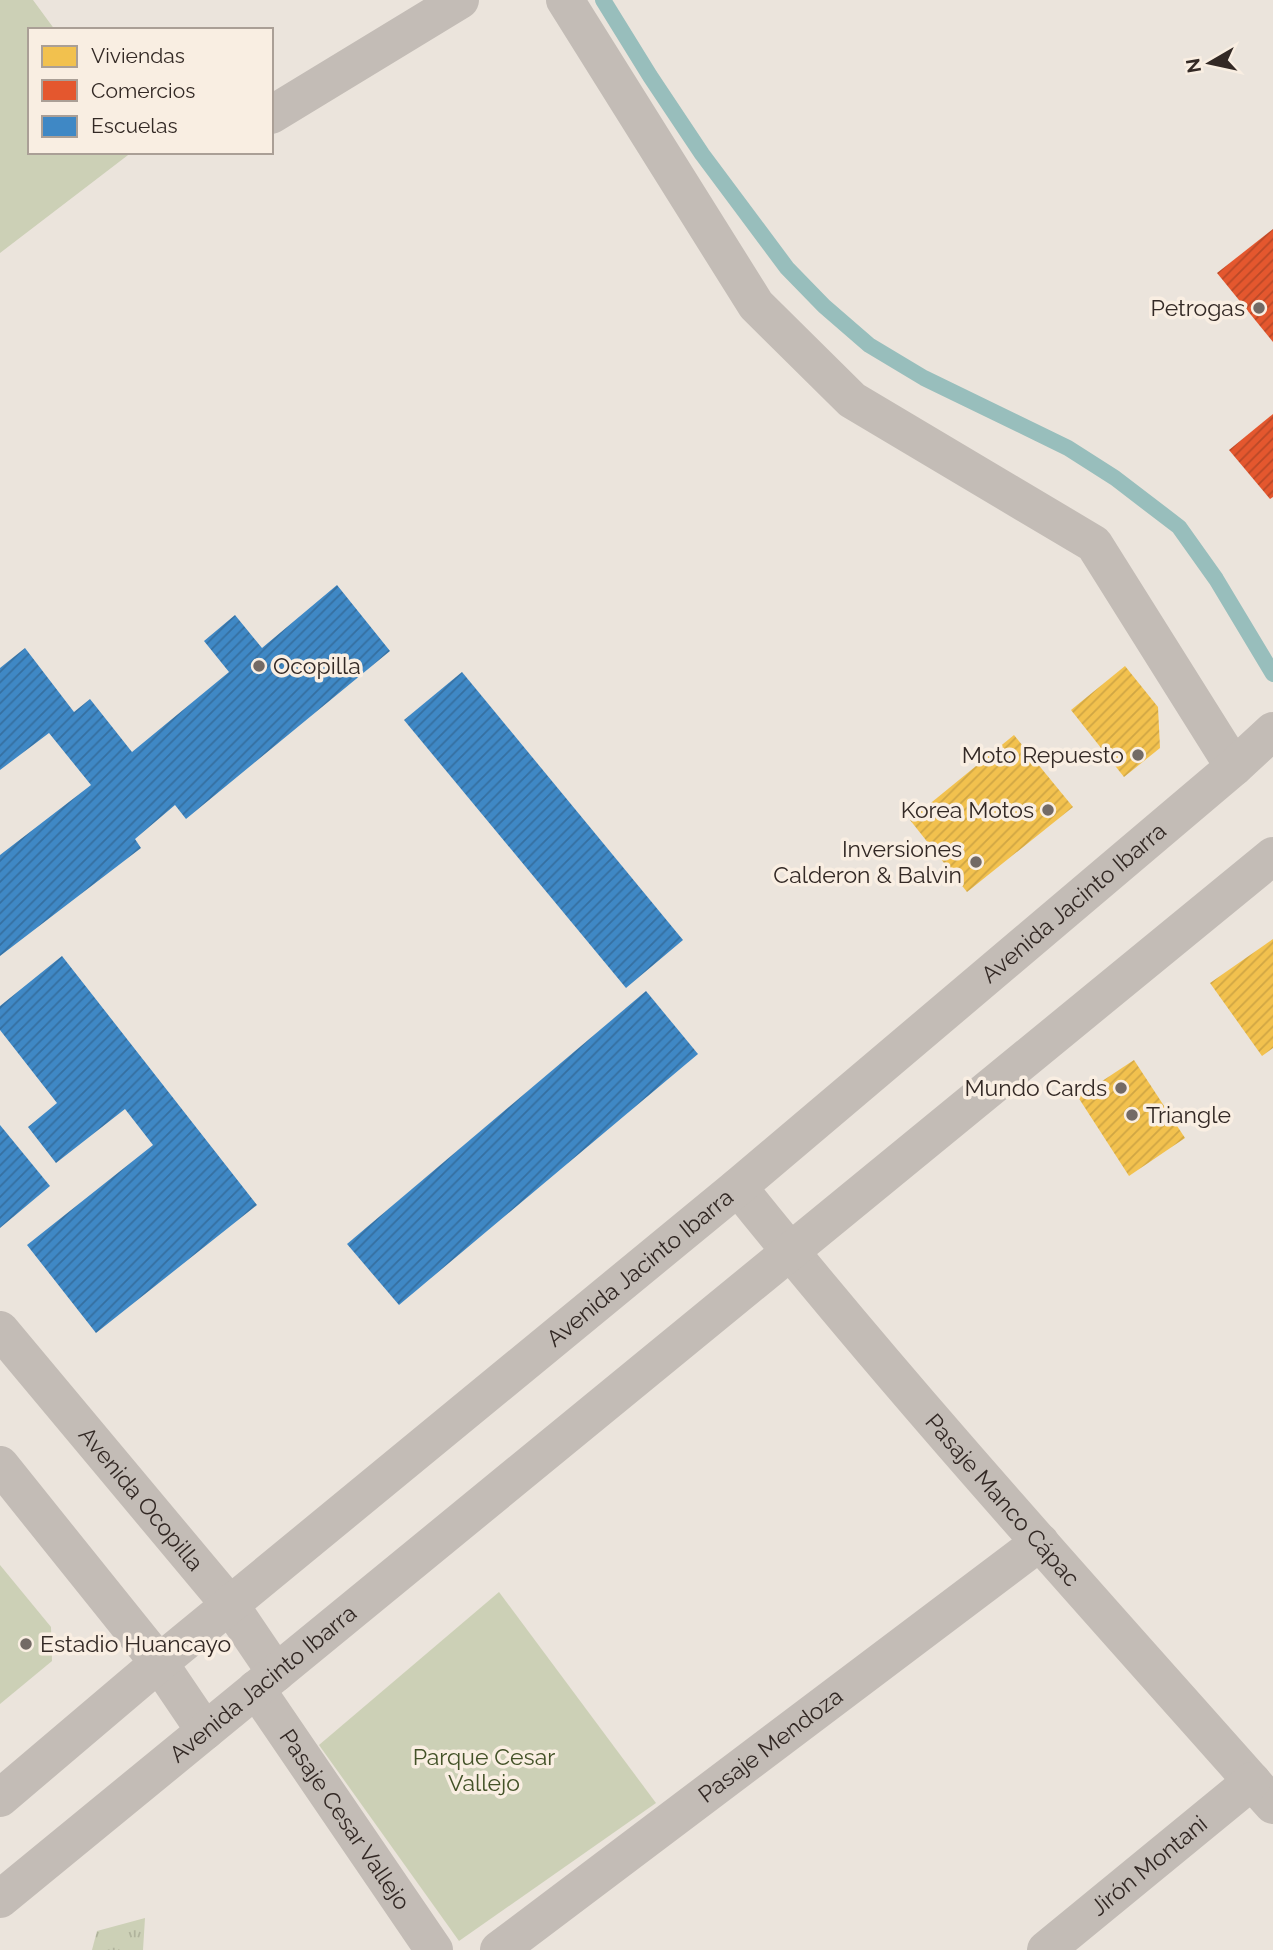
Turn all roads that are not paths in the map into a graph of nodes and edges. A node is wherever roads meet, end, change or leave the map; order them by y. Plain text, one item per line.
1 (460, 0) edge
2 (565, 0) edge
3 (273, 114) edge
4 (1273, 731) edge
5 (1239, 762) junction
6 (1273, 856) edge
7 (738, 1187) junction
8 (790, 1252) junction
9 (0, 1330) edge
10 (0, 1465) edge
11 (1040, 1542) junction
12 (230, 1605) junction
13 (159, 1663) junction
14 (266, 1681) junction
15 (205, 1731) junction
16 (1263, 1793) edge
17 (0, 1798) edge
18 (0, 1899) edge
19 (434, 1950) edge
20 (499, 1950) edge
21 (1046, 1950) edge

1 - 3 street
2 - 5 street
4 - 5 street, Avenida Jacinto Ibarra
5 - 7 street, Avenida Jacinto Ibarra
6 - 8 street, Avenida Jacinto Ibarra
7 - 8 street, Pasaje Manco Cápac
7 - 12 street, Avenida Jacinto Ibarra
8 - 11 street, Pasaje Manco Cápac
8 - 14 street, Avenida Jacinto Ibarra
9 - 12 street, Avenida Ocopilla
10 - 13 street
11 - 16 street, Pasaje Manco Cápac
11 - 20 street, Pasaje Mendoza
12 - 13 street, Avenida Jacinto Ibarra
12 - 14 street, Avenida Ocopilla
13 - 15 street
13 - 17 street, Avenida Jacinto Ibarra
14 - 15 street, Avenida Jacinto Ibarra
14 - 19 street, Pasaje Cesar Vallejo
15 - 18 street, Avenida Jacinto Ibarra
16 - 21 street, Jirón Montani

